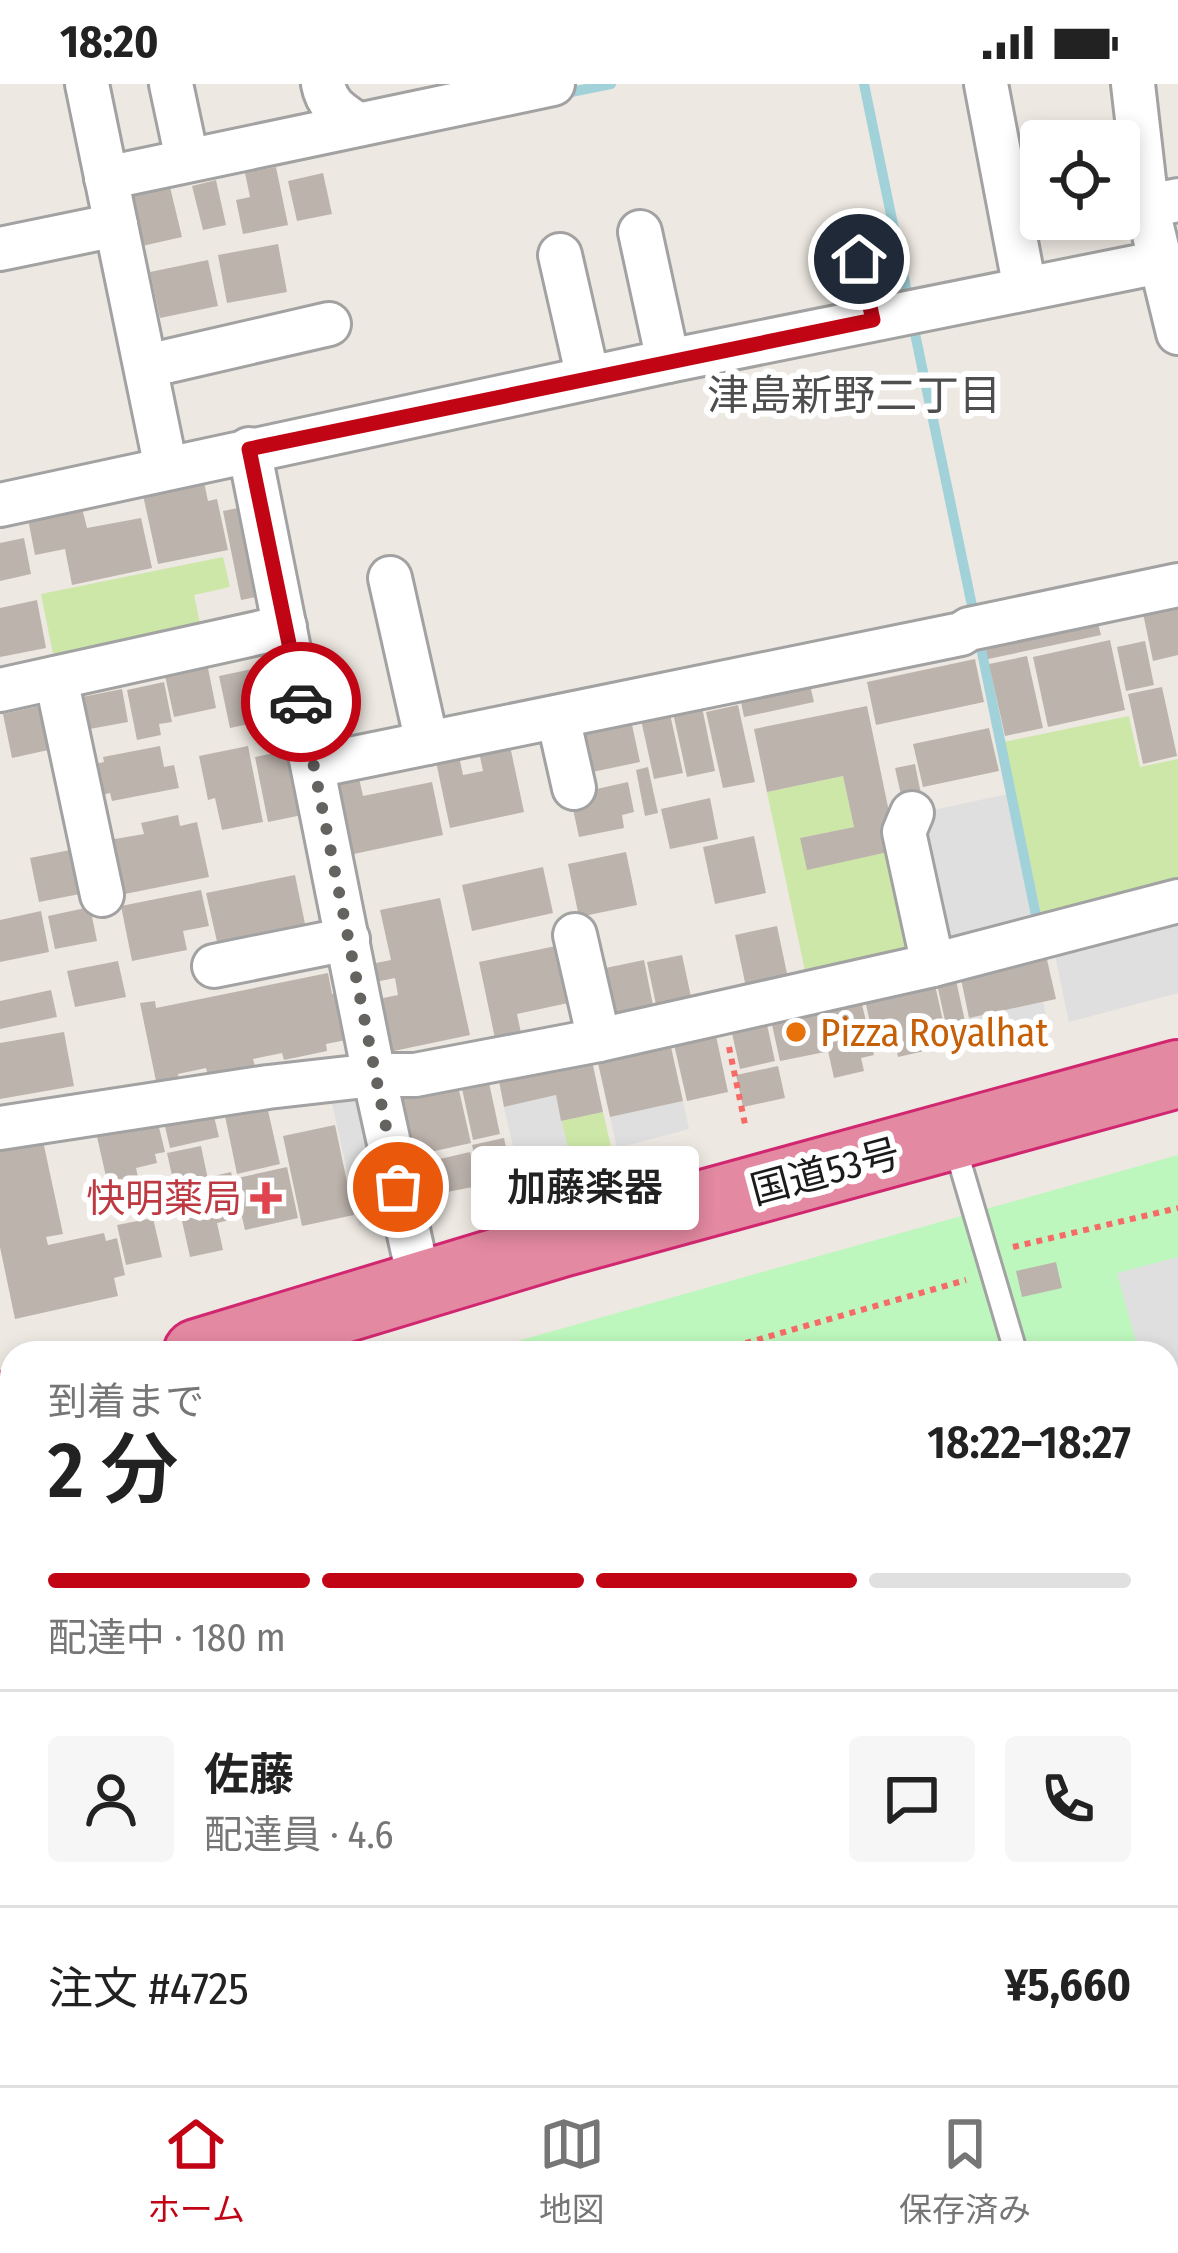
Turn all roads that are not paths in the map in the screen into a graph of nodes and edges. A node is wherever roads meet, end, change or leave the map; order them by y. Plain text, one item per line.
1 (87, 84) edge
2 (171, 84) edge
3 (323, 84) edge
4 (554, 84) edge
5 (986, 84) edge
6 (1132, 84) edge
7 (507, 89) edge
8 (357, 124) junction
9 (187, 160) junction
10 (106, 178) junction
11 (1156, 209) edge
12 (116, 224) junction
13 (640, 232) dead end
14 (0, 249) edge
15 (560, 255) dead end
16 (859, 259) dead end
17 (1160, 262) junction
18 (1025, 289) junction
19 (873, 320) junction
20 (328, 324) dead end
21 (1178, 333) edge
22 (668, 361) junction
23 (147, 366) junction
24 (588, 378) junction
25 (252, 460) junction
26 (166, 468) junction
27 (0, 505) edge
28 (389, 578) dead end
29 (1178, 585) edge
30 (285, 627) junction
31 (56, 679) junction
32 (0, 690) edge
33 (558, 716) junction
34 (427, 743) junction
35 (315, 766) junction
36 (574, 788) dead end
37 (912, 812) dead end
38 (102, 895) dead end
39 (1178, 901) edge
40 (575, 935) dead end
41 (348, 939) junction
42 (933, 965) junction
43 (214, 966) dead end
44 (599, 1040) junction
45 (1178, 1074) edge
46 (374, 1075) junction
47 (0, 1128) edge
48 (952, 1136) junction
49 (420, 1284) junction
50 (236, 1341) edge
51 (1012, 1341) edge

1 - 10 street
2 - 9 street
3 - 8 street
4 - 7 street
5 - 18 street
6 - 11 street
7 - 8 street
8 - 9 street
9 - 10 street
10 - 12 street
11 - 17 street
12 - 14 street
12 - 23 street
13 - 22 street
15 - 24 street
16 - 19 street
17 - 18 street
17 - 21 street
18 - 19 street
19 - 22 street
20 - 23 street
22 - 24 street
23 - 26 street
24 - 25 street
25 - 26 street
25 - 30 street
26 - 27 street
28 - 34 street
29 - 33 street
30 - 31 street
30 - 35 street
31 - 32 street
31 - 38 street
33 - 34 street
33 - 36 street
34 - 35 street
35 - 41 street
37 - 42 street
39 - 42 street
40 - 44 street
41 - 43 street
41 - 46 street
42 - 44 street
44 - 46 street
45 - 48 highway, 国道53号
46 - 47 street
46 - 49 street
48 - 49 highway, 国道53号
48 - 51 lane
49 - 50 highway, 国道53号

